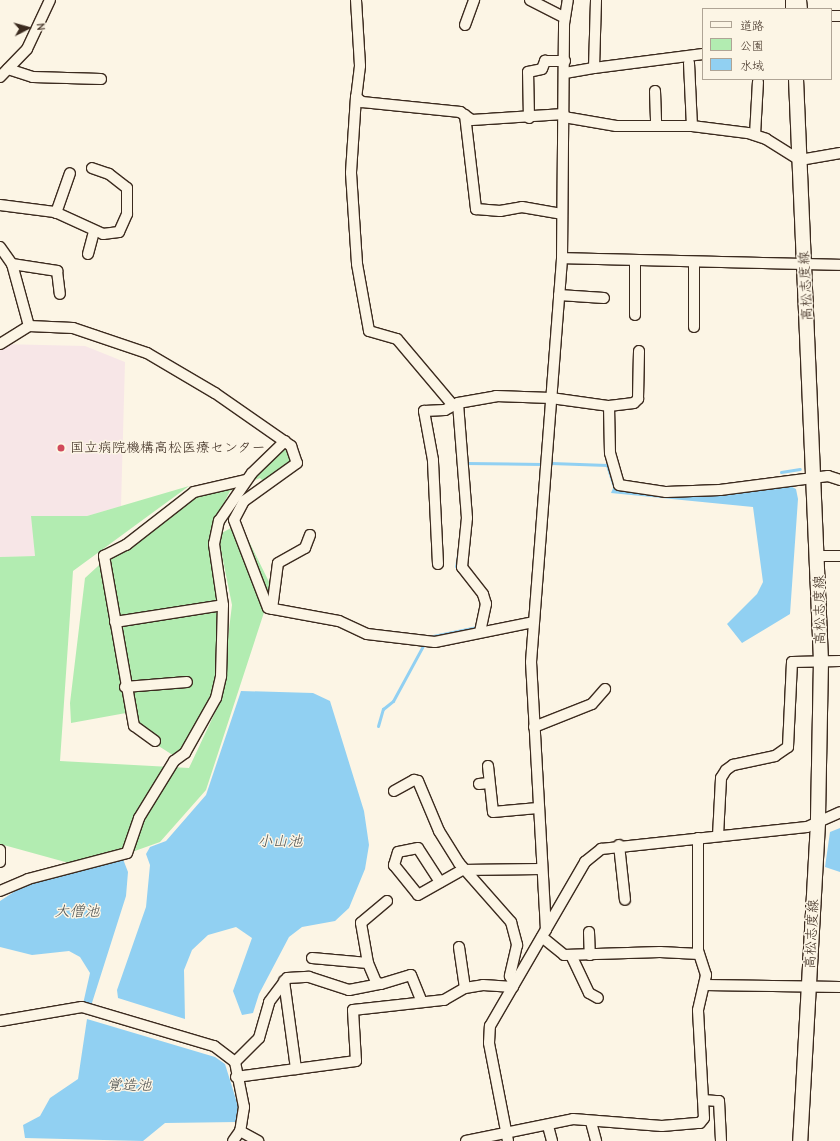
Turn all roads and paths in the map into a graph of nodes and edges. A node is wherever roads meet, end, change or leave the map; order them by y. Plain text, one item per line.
1 (50, 0) edge
2 (356, 0) edge
3 (474, 0) edge
4 (530, 0) edge
5 (568, 0) edge
6 (596, 0) edge
7 (565, 18) junction
8 (465, 25) dead end
9 (702, 54) edge
10 (565, 61) junction
11 (689, 63) dead end
12 (594, 68) junction
13 (3, 73) edge
14 (565, 73) junction
15 (101, 79) dead end
16 (796, 80) edge
17 (758, 82) dead end
18 (656, 91) dead end
19 (356, 97) junction
20 (465, 115) junction
21 (564, 116) junction
22 (529, 118) junction
23 (656, 124) junction
24 (692, 126) junction
25 (755, 135) junction
26 (840, 153) edge
27 (800, 160) junction
28 (92, 168) dead end
29 (70, 173) dead end
30 (0, 205) edge
31 (56, 213) junction
32 (561, 214) junction
33 (94, 231) junction
34 (1, 251) edge
35 (88, 254) dead end
36 (562, 258) junction
37 (635, 260) junction
38 (694, 262) junction
39 (12, 264) junction
40 (805, 265) junction
41 (840, 265) edge
42 (60, 294) dead end
43 (559, 295) junction
44 (604, 298) dead end
45 (636, 315) dead end
46 (29, 326) junction
47 (694, 327) dead end
48 (0, 344) edge
49 (639, 351) dead end
50 (551, 398) junction
51 (455, 403) junction
52 (609, 406) junction
53 (285, 441) junction
54 (815, 479) junction
55 (246, 480) junction
56 (840, 480) edge
57 (310, 535) dead end
58 (819, 556) junction
59 (840, 556) edge
60 (438, 564) dead end
61 (223, 605) junction
62 (272, 609) junction
63 (115, 622) junction
64 (533, 622) junction
65 (480, 632) junction
66 (821, 661) junction
67 (840, 661) edge
68 (187, 682) dead end
69 (125, 687) junction
70 (605, 689) dead end
71 (534, 727) junction
72 (155, 741) dead end
73 (488, 766) dead end
74 (490, 783) junction
75 (479, 784) dead end
76 (394, 791) dead end
77 (538, 808) junction
78 (840, 812) edge
79 (818, 822) junction
80 (718, 836) junction
81 (698, 838) junction
82 (619, 845) junction
83 (0, 850) edge
84 (0, 862) edge
85 (541, 869) junction
86 (466, 870) junction
87 (440, 882) junction
88 (2, 886) edge
89 (625, 900) dead end
90 (388, 901) dead end
91 (589, 932) dead end
92 (544, 933) junction
93 (459, 946) dead end
94 (699, 954) junction
95 (571, 955) junction
96 (590, 955) junction
97 (312, 958) dead end
98 (368, 963) junction
99 (284, 981) junction
100 (380, 984) junction
101 (514, 985) junction
102 (705, 985) junction
103 (809, 985) junction
104 (840, 987) edge
105 (465, 988) junction
106 (598, 998) dead end
107 (421, 1000) junction
108 (0, 1021) edge
109 (235, 1062) junction
110 (296, 1069) junction
111 (236, 1077) junction
112 (703, 1100) junction
113 (591, 1122) junction
114 (548, 1126) junction
115 (240, 1131) junction
116 (507, 1138) edge
117 (233, 1141) edge
118 (258, 1141) edge
119 (466, 1141) edge
120 (552, 1141) edge
121 (596, 1141) edge
122 (721, 1141) edge
123 (800, 1141) edge

1 - 13 street
2 - 19 street
3 - 8 street
4 - 7 street
5 - 7 street
6 - 12 street
7 - 10 street
9 - 12 street
10 - 14 street
10 - 22 street
11 - 24 street
12 - 14 street
13 - 15 street
14 - 21 street
16 - 27 main road, 高松志度線
17 - 25 street
18 - 23 street
19 - 20 street
19 - 51 street
20 - 22 street
20 - 32 street
21 - 22 street
21 - 23 street
21 - 32 street
23 - 24 street
24 - 25 street
25 - 27 street
26 - 27 street
27 - 40 main road, 高松志度線
28 - 33 street
29 - 31 street
30 - 31 street
31 - 33 street
32 - 36 street
33 - 35 street
34 - 39 street
36 - 37 street
36 - 43 street
37 - 38 street
37 - 45 street
38 - 40 street
38 - 47 street
39 - 42 street
39 - 46 street
40 - 41 street
40 - 54 main road, 高松志度線
43 - 44 street
43 - 50 street
46 - 48 street
46 - 53 street
49 - 52 street
50 - 51 street
50 - 52 street
50 - 64 street
51 - 60 street
51 - 65 street
52 - 54 street
53 - 55 street
53 - 62 street
54 - 56 street
54 - 58 main road, 高松志度線
55 - 61 street
55 - 63 street
57 - 62 street
58 - 59 street
58 - 66 main road, 高松志度線
61 - 63 street
61 - 88 street
62 - 65 street
63 - 69 street
64 - 65 street
64 - 71 street
66 - 67 street
66 - 79 main road, 高松志度線
66 - 80 street
68 - 69 street
69 - 72 street
70 - 71 street
71 - 77 street
73 - 74 street
74 - 75 street
74 - 77 street
76 - 86 street
77 - 85 street
78 - 79 street
79 - 80 street
79 - 103 main road, 高松志度線
80 - 81 street
81 - 82 street
81 - 94 street
82 - 89 street
82 - 92 street
83 - 84 street
85 - 86 street
85 - 92 street
86 - 87 street
86 - 101 street
87 - 87 street
90 - 98 street
91 - 96 street
92 - 95 street
92 - 101 street
93 - 105 street
94 - 96 street
94 - 102 street
95 - 96 street
95 - 106 street
97 - 98 street
98 - 100 street
99 - 100 street
99 - 109 street
99 - 110 street
100 - 107 street
101 - 105 street
101 - 116 street
102 - 103 street
102 - 112 street
103 - 104 street
103 - 123 main road, 高松志度線
105 - 107 street
107 - 110 street
108 - 109 street
109 - 111 street
110 - 111 street
111 - 115 street
112 - 113 street
112 - 122 street
113 - 114 street
113 - 121 street
114 - 116 street
114 - 120 street
115 - 117 street
115 - 118 street
116 - 119 street

